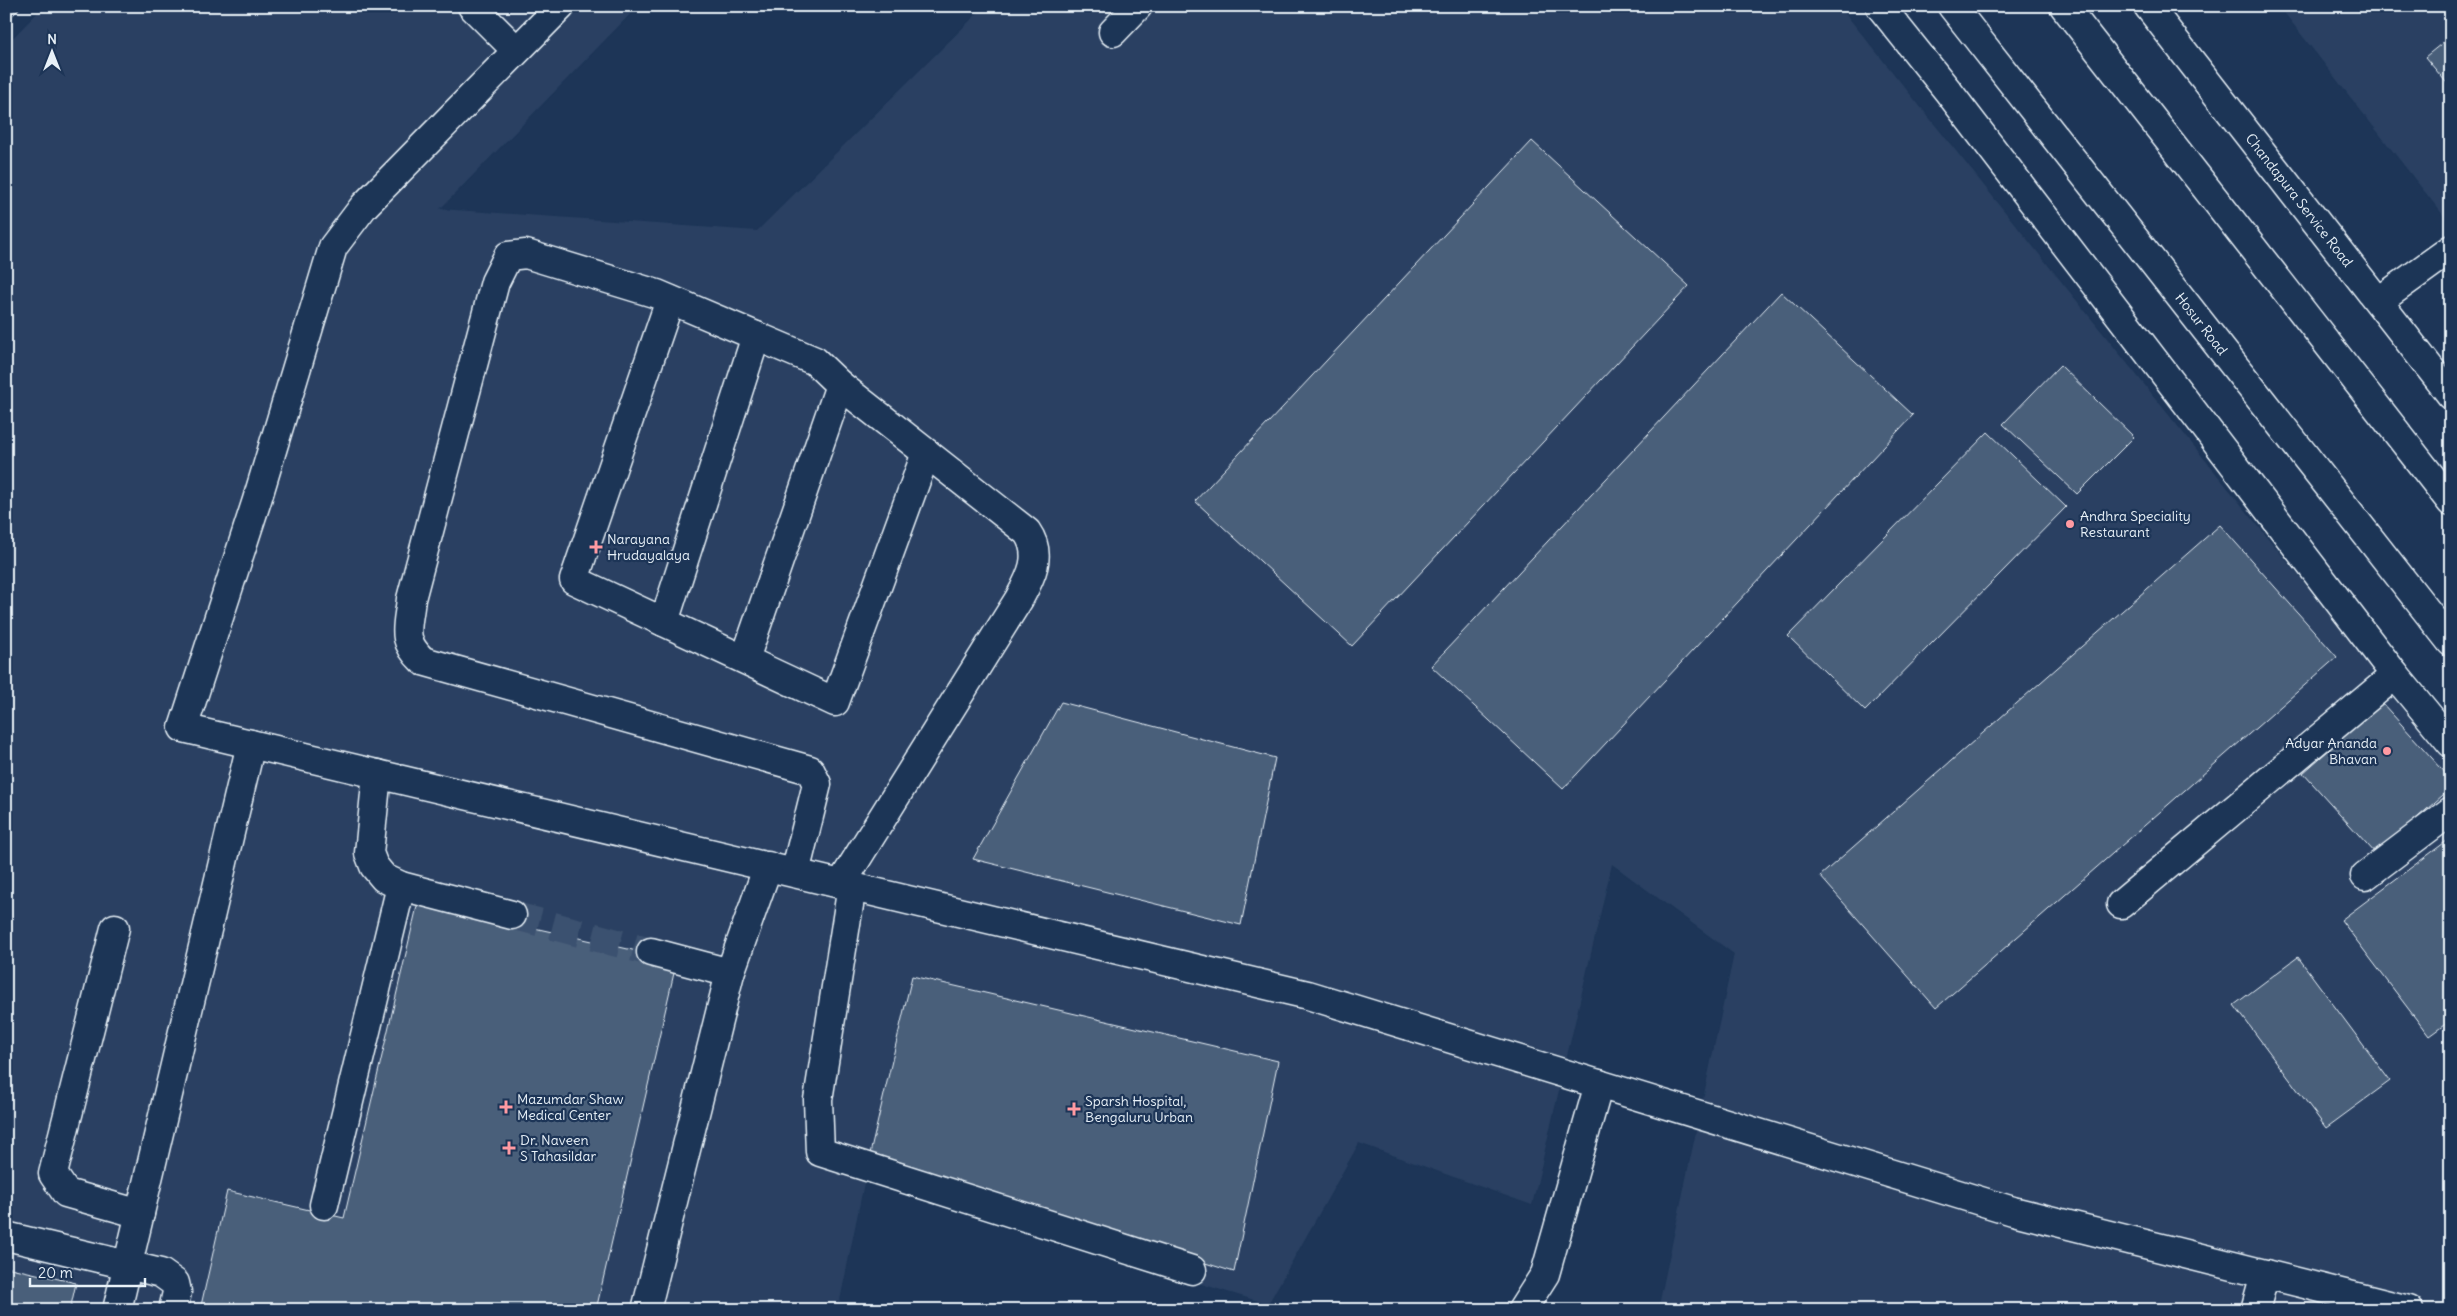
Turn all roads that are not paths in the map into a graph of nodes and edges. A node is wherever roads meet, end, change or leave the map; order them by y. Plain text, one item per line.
1 (472, 6) edge
2 (560, 6) edge
3 (1138, 6) edge
4 (1880, 6) edge
5 (1952, 6) edge
6 (2064, 6) edge
7 (2148, 6) edge
8 (1113, 32) dead end
9 (516, 50) junction
10 (2451, 249) edge
11 (670, 300) junction
12 (2378, 302) junction
13 (756, 336) junction
14 (840, 384) junction
15 (2451, 395) edge
16 (926, 453) junction
17 (2451, 502) edge
18 (664, 622) junction
19 (2451, 642) edge
20 (745, 659) junction
21 (2396, 675) junction
22 (2451, 743) edge
23 (251, 744) junction
24 (377, 774) junction
25 (2451, 811) edge
26 (768, 866) junction
27 (795, 873) junction
28 (2365, 876) dead end
29 (846, 885) junction
30 (401, 886) junction
31 (2121, 904) dead end
32 (512, 915) tunnel mouth
33 (115, 928) dead end
34 (651, 952) tunnel mouth
35 (730, 973) junction
36 (1600, 1084) junction
37 (324, 1205) dead end
38 (140, 1214) junction
39 (6, 1236) edge
40 (128, 1264) junction
41 (1192, 1270) dead end
42 (2265, 1274) junction
43 (117, 1310) edge
44 (174, 1310) edge
45 (646, 1310) edge
46 (1522, 1310) edge
47 (2255, 1310) edge
48 (2409, 1310) edge

1 - 9 main road
2 - 9 main road
3 - 8 main road
4 - 21 main road
5 - 19 main road, Hosur Road
6 - 17 main road
7 - 12 main road, Chandapura Service Road
9 - 23 main road
10 - 12 main road
11 - 13 main road
11 - 18 main road
11 - 27 main road
12 - 15 main road, Chandapura Service Road
13 - 14 main road
13 - 18 main road
14 - 16 main road
14 - 20 main road
16 - 20 main road
16 - 29 main road
18 - 20 main road
21 - 22 main road
21 - 31 main road
23 - 24 main road
23 - 38 main road
24 - 26 main road
24 - 30 main road
25 - 28 main road
26 - 27 main road
26 - 35 main road
27 - 29 main road
29 - 36 main road
29 - 41 main road
30 - 32 main road
30 - 37 main road
33 - 38 main road
34 - 35 main road
35 - 45 main road
36 - 42 main road
36 - 46 main road
38 - 40 main road
39 - 40 main road
40 - 43 main road
40 - 44 main road
42 - 47 main road
42 - 48 main road

